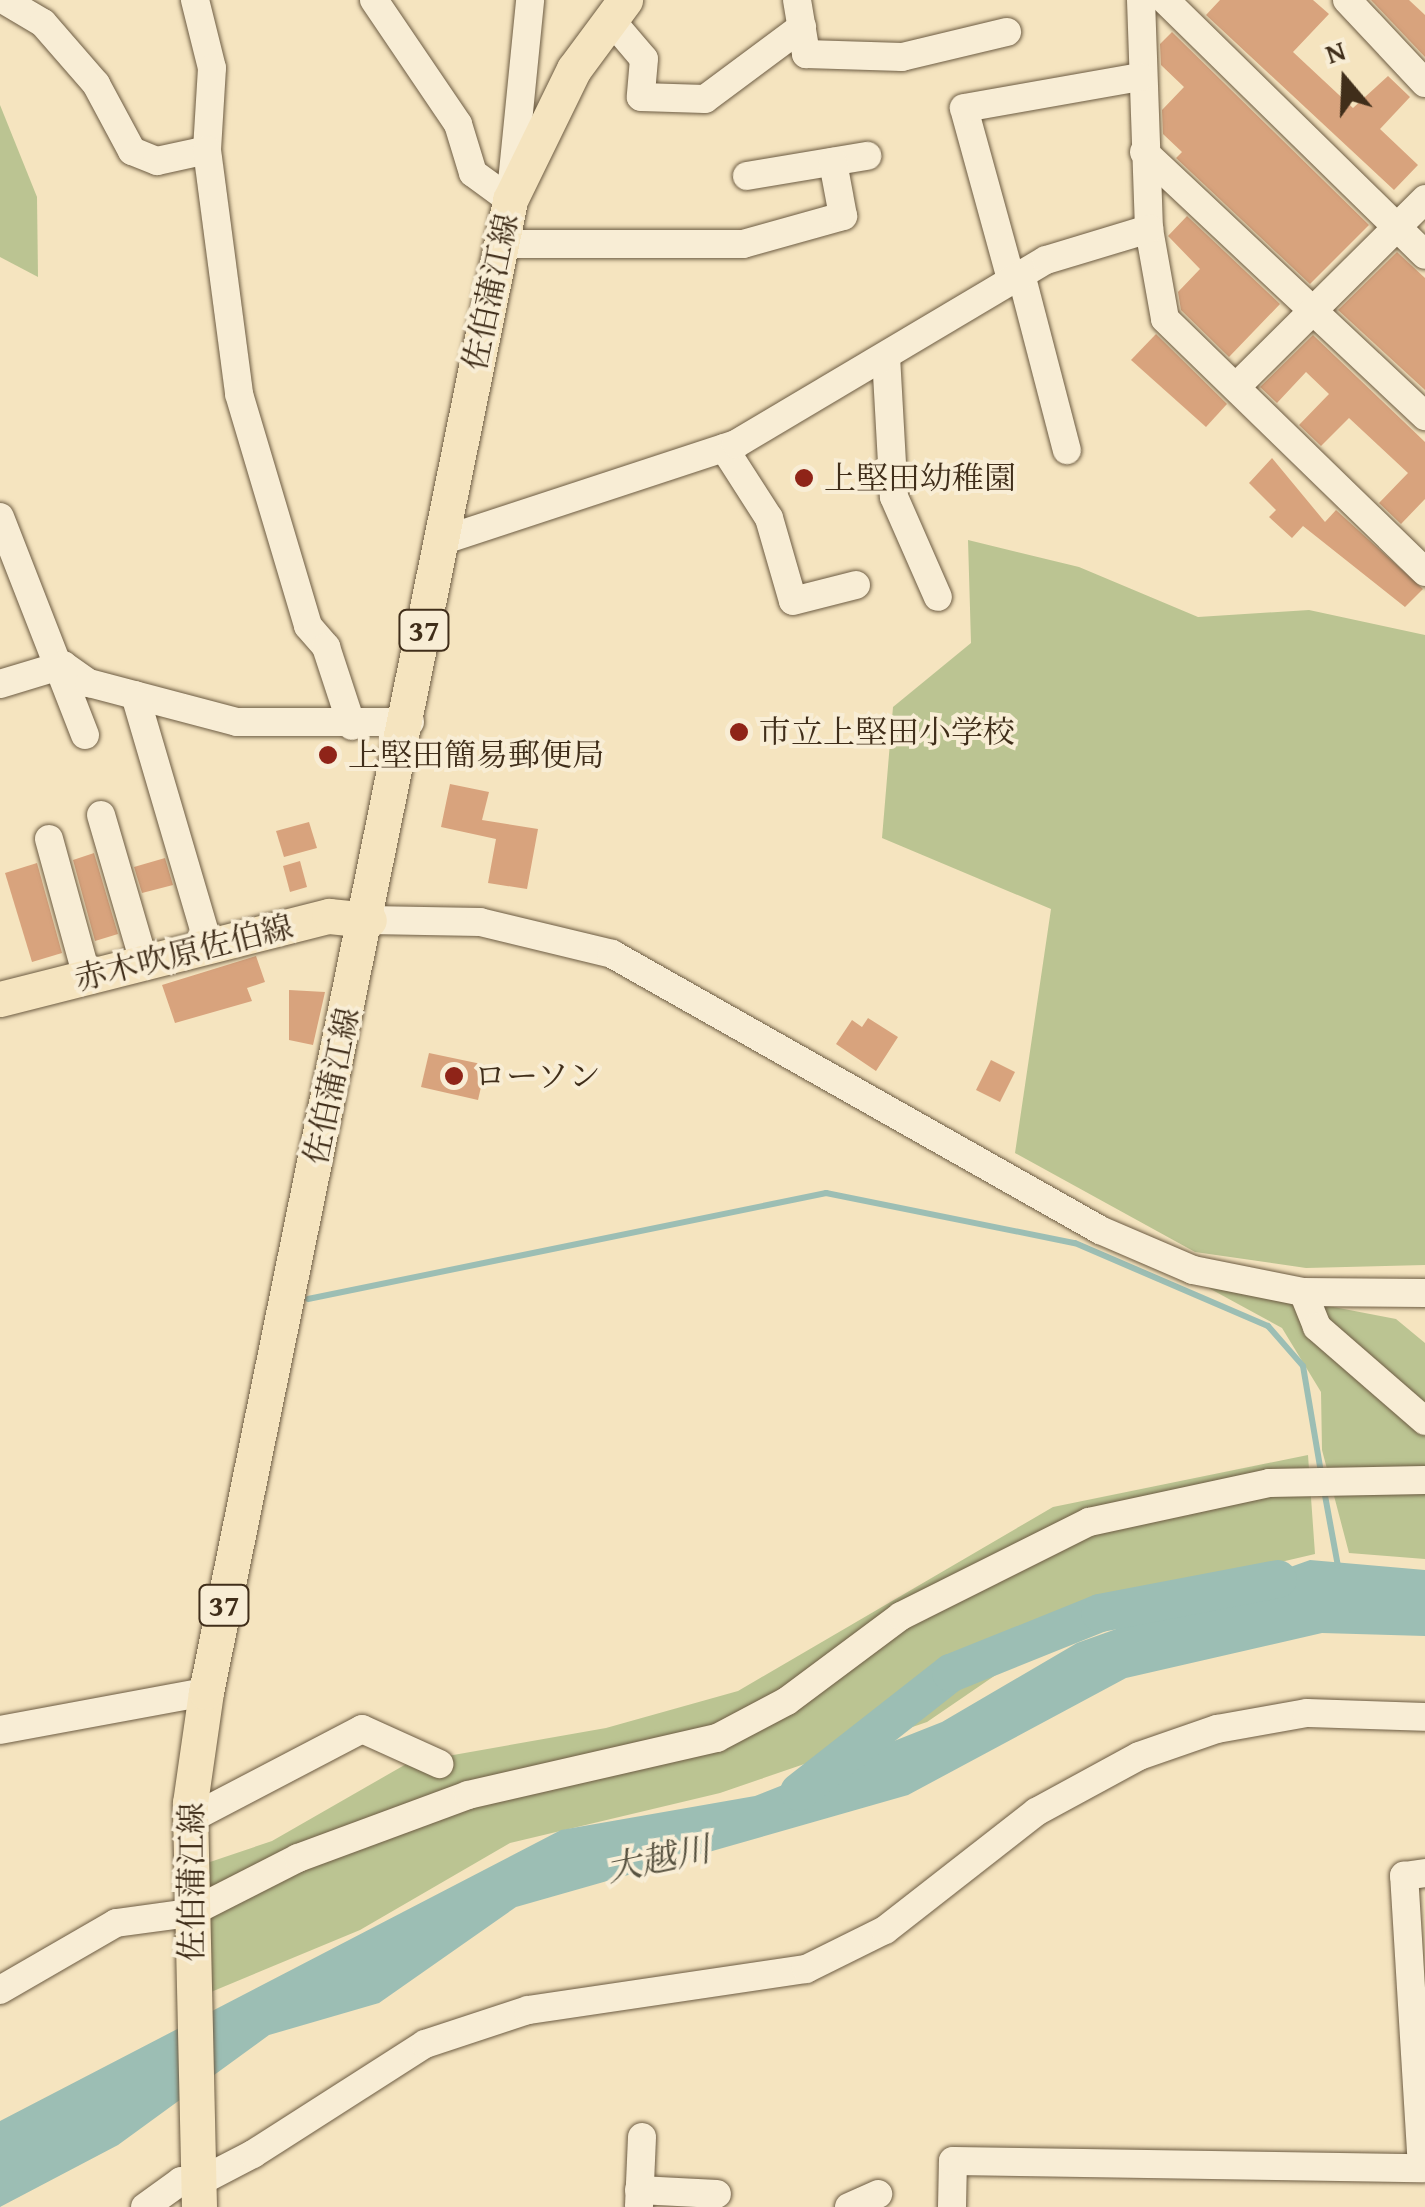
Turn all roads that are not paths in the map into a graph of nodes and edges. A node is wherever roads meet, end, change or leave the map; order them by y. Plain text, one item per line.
1 (4, 0) edge
2 (195, 0) edge
3 (374, 0) edge
4 (530, 0) edge
5 (1141, 0) edge
6 (1165, 0) edge
7 (1347, 0) edge
8 (618, 9) edge
9 (799, 14) edge
10 (1007, 32) dead end
11 (1140, 77) junction
12 (1425, 83) edge
13 (208, 150) junction
14 (1144, 152) junction
15 (867, 156) dead end
16 (833, 162) junction
17 (747, 176) dead end
18 (1425, 199) edge
19 (510, 200) junction
20 (1149, 228) junction
21 (1396, 228) junction
22 (501, 244) junction
23 (1425, 254) edge
24 (1016, 277) junction
25 (1312, 311) junction
26 (886, 356) junction
27 (1238, 385) junction
28 (1425, 416) edge
29 (724, 448) junction
30 (1067, 450) dead end
31 (0, 517) edge
32 (438, 542) junction
33 (1425, 572) edge
34 (856, 585) dead end
35 (938, 597) dead end
36 (63, 665) junction
37 (0, 684) edge
38 (134, 695) junction
39 (410, 722) junction
40 (352, 726) junction
41 (85, 736) dead end
42 (101, 815) dead end
43 (49, 839) dead end
44 (369, 920) junction
45 (208, 946) junction
46 (144, 962) junction
47 (87, 977) junction
48 (0, 999) edge
49 (1303, 1292) junction
50 (1425, 1293) edge
51 (1425, 1421) edge
52 (1425, 1480) edge
53 (206, 1692) junction
54 (1425, 1717) edge
55 (0, 1730) edge
56 (439, 1764) dead end
57 (190, 1820) junction
58 (1425, 1874) edge
59 (190, 1913) junction
60 (0, 1990) edge
61 (642, 2137) dead end
62 (199, 2194) edge
63 (718, 2194) dead end
64 (878, 2194) dead end
65 (639, 2199) edge
66 (145, 2207) edge
67 (850, 2207) edge
68 (952, 2207) edge

1 - 13 street
2 - 13 street
3 - 19 street
4 - 19 street
5 - 11 street
6 - 21 street
7 - 12 street
8 - 9 street
8 - 19 main road, 佐伯蒲江線 / 37
9 - 10 street
11 - 14 street
11 - 24 street
13 - 40 street
14 - 20 street
14 - 25 street
15 - 16 street
16 - 17 street
16 - 22 street
18 - 21 street
19 - 22 main road, 佐伯蒲江線 / 37
20 - 24 street
20 - 27 street
21 - 23 street
21 - 25 street
22 - 32 main road, 佐伯蒲江線 / 37
24 - 26 street
24 - 30 street
25 - 27 street
25 - 28 street
26 - 29 street
26 - 35 street
27 - 33 street
29 - 32 street
29 - 34 street
31 - 36 street
32 - 39 main road, 佐伯蒲江線 / 37
36 - 37 street
36 - 38 street
36 - 41 street
38 - 40 street
38 - 45 street
39 - 40 street
39 - 44 main road, 佐伯蒲江線 / 37
42 - 46 street
43 - 47 street
44 - 45 main road, 赤木吹原佐伯線
44 - 49 street
44 - 53 main road, 佐伯蒲江線 / 37
45 - 46 main road, 赤木吹原佐伯線
46 - 47 main road, 赤木吹原佐伯線
47 - 48 main road, 赤木吹原佐伯線
49 - 50 street
49 - 51 street
52 - 59 street
53 - 55 street
53 - 57 main road, 佐伯蒲江線 / 37
54 - 62 street
56 - 57 street
57 - 59 main road, 佐伯蒲江線 / 37
58 - 68 street
59 - 60 street
59 - 62 main road, 佐伯蒲江線 / 37
61 - 65 street
62 - 66 street
63 - 65 street
64 - 67 street

